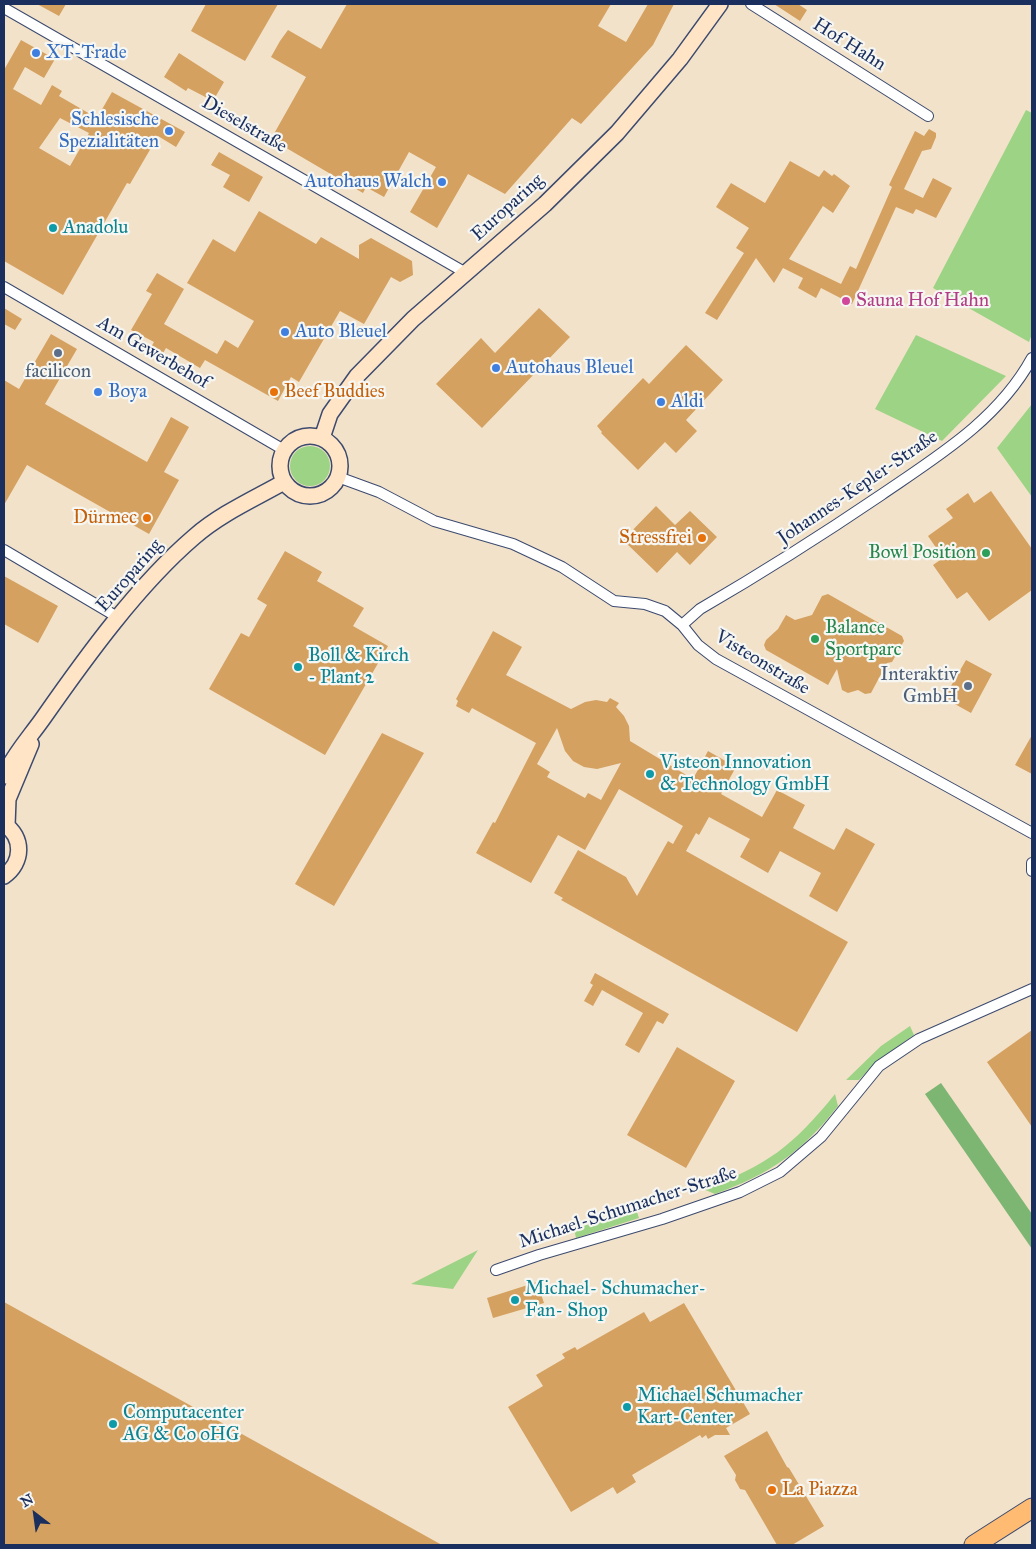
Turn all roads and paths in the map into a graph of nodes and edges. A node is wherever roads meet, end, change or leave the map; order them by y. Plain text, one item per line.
1 (720, 4) edge
2 (751, 4) edge
3 (4, 8) edge
4 (928, 116) dead end
5 (466, 272) junction
6 (4, 287) edge
7 (1032, 358) edge
8 (322, 438) junction
9 (284, 450) junction
10 (338, 477) junction
11 (284, 482) junction
12 (4, 550) edge
13 (118, 618) junction
14 (682, 625) junction
15 (36, 729) junction
16 (4, 776) edge
17 (6, 825) edge
18 (1032, 832) edge
19 (1032, 863) edge
20 (1032, 872) edge
21 (4, 876) edge
22 (1032, 989) edge
23 (496, 1270) dead end
24 (1032, 1508) edge
25 (974, 1545) edge

1 - 5 street, Europaring
2 - 4 street, Hof Hahn
3 - 5 street, Dieselstraße
5 - 8 street, Europaring
6 - 9 street, Am Gewerbehof
7 - 14 street, Johannes-Kepler-Straße
8 - 9 street
8 - 10 street
9 - 11 street
10 - 11 street
10 - 14 street, Visteonstraße
11 - 13 street, Europaring
12 - 13 street
13 - 15 street, Europaring
14 - 18 street, Visteonstraße
15 - 16 street, Europaring
15 - 17 street, Europaring
17 - 21 street, Europaring
19 - 20 street
22 - 23 street, Michael-Schumacher-Straße
24 - 25 highway

